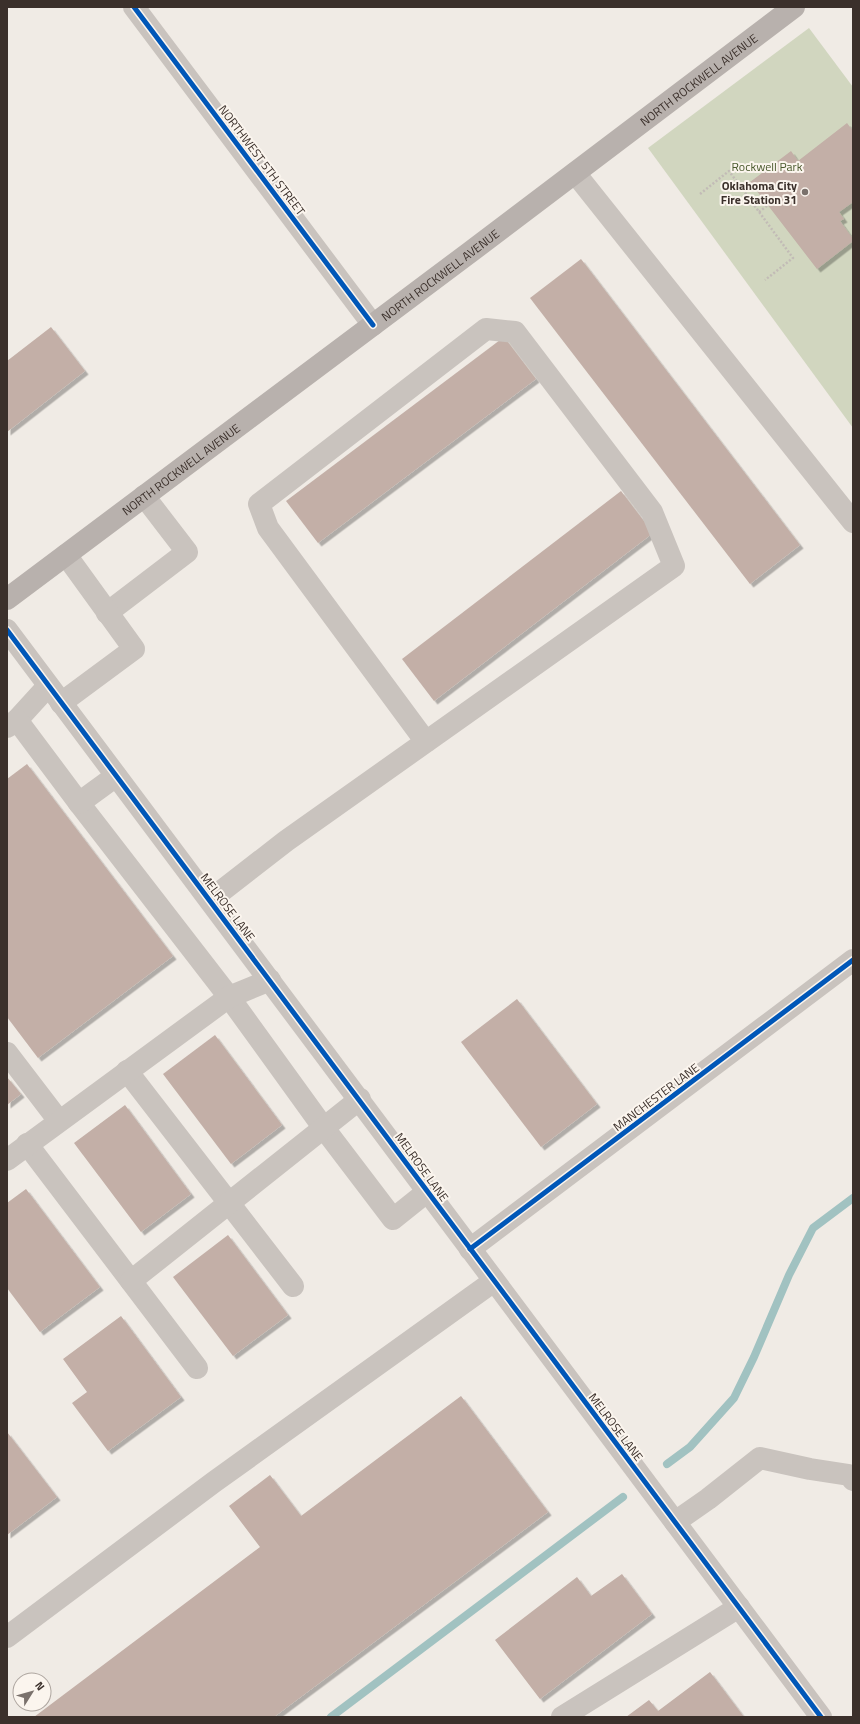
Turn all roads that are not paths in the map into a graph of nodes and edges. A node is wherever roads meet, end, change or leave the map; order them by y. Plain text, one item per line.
1 (134, 7) edge
2 (794, 7) edge
3 (575, 173) junction
4 (373, 325) junction
5 (144, 496) junction
6 (853, 522) edge
7 (66, 555) junction
8 (7, 599) edge
9 (107, 613) junction
10 (7, 630) edge
11 (48, 686) junction
12 (62, 703) junction
13 (12, 723) edge
14 (426, 742) junction
15 (116, 776) junction
16 (79, 803) junction
17 (210, 900) junction
18 (853, 960) edge
19 (270, 980) junction
20 (229, 997) junction
21 (7, 1053) edge
22 (127, 1071) junction
23 (360, 1099) junction
24 (59, 1121) junction
25 (323, 1128) junction
26 (27, 1144) junction
27 (7, 1160) edge
28 (428, 1191) junction
29 (229, 1202) junction
30 (470, 1249) junction
31 (494, 1281) junction
32 (131, 1282) junction
33 (293, 1286) dead end
34 (197, 1368) dead end
35 (853, 1480) edge
36 (676, 1522) junction
37 (739, 1607) junction
38 (7, 1637) edge
39 (562, 1717) edge
40 (821, 1717) edge

1 - 4 street, NORTHWEST 5TH STREET
2 - 3 main road, NORTH ROCKWELL AVENUE
3 - 4 main road, NORTH ROCKWELL AVENUE
3 - 6 street
4 - 5 main road, NORTH ROCKWELL AVENUE
5 - 7 main road, NORTH ROCKWELL AVENUE
5 - 9 street
7 - 8 main road, NORTH ROCKWELL AVENUE
7 - 9 street
9 - 12 street
10 - 11 street, MELROSE LANE
11 - 12 street, MELROSE LANE
11 - 13 street
12 - 15 street, MELROSE LANE
13 - 16 street
14 - 14 street
14 - 17 street
15 - 16 street
15 - 17 street, MELROSE LANE
16 - 20 street
17 - 19 street, MELROSE LANE
18 - 30 street, MANCHESTER LANE
19 - 20 street
19 - 23 street, MELROSE LANE
20 - 22 street
20 - 25 street
21 - 24 street
22 - 24 street
22 - 29 street
23 - 25 street
23 - 28 street, MELROSE LANE
24 - 26 street
25 - 28 street
25 - 29 street
26 - 27 street
26 - 32 street
28 - 30 street, MELROSE LANE
29 - 32 street
29 - 33 street
30 - 31 street, MELROSE LANE
31 - 36 street, MELROSE LANE
31 - 38 street
32 - 34 street
35 - 36 street
36 - 37 street, MELROSE LANE
37 - 39 street
37 - 40 street, MELROSE LANE

